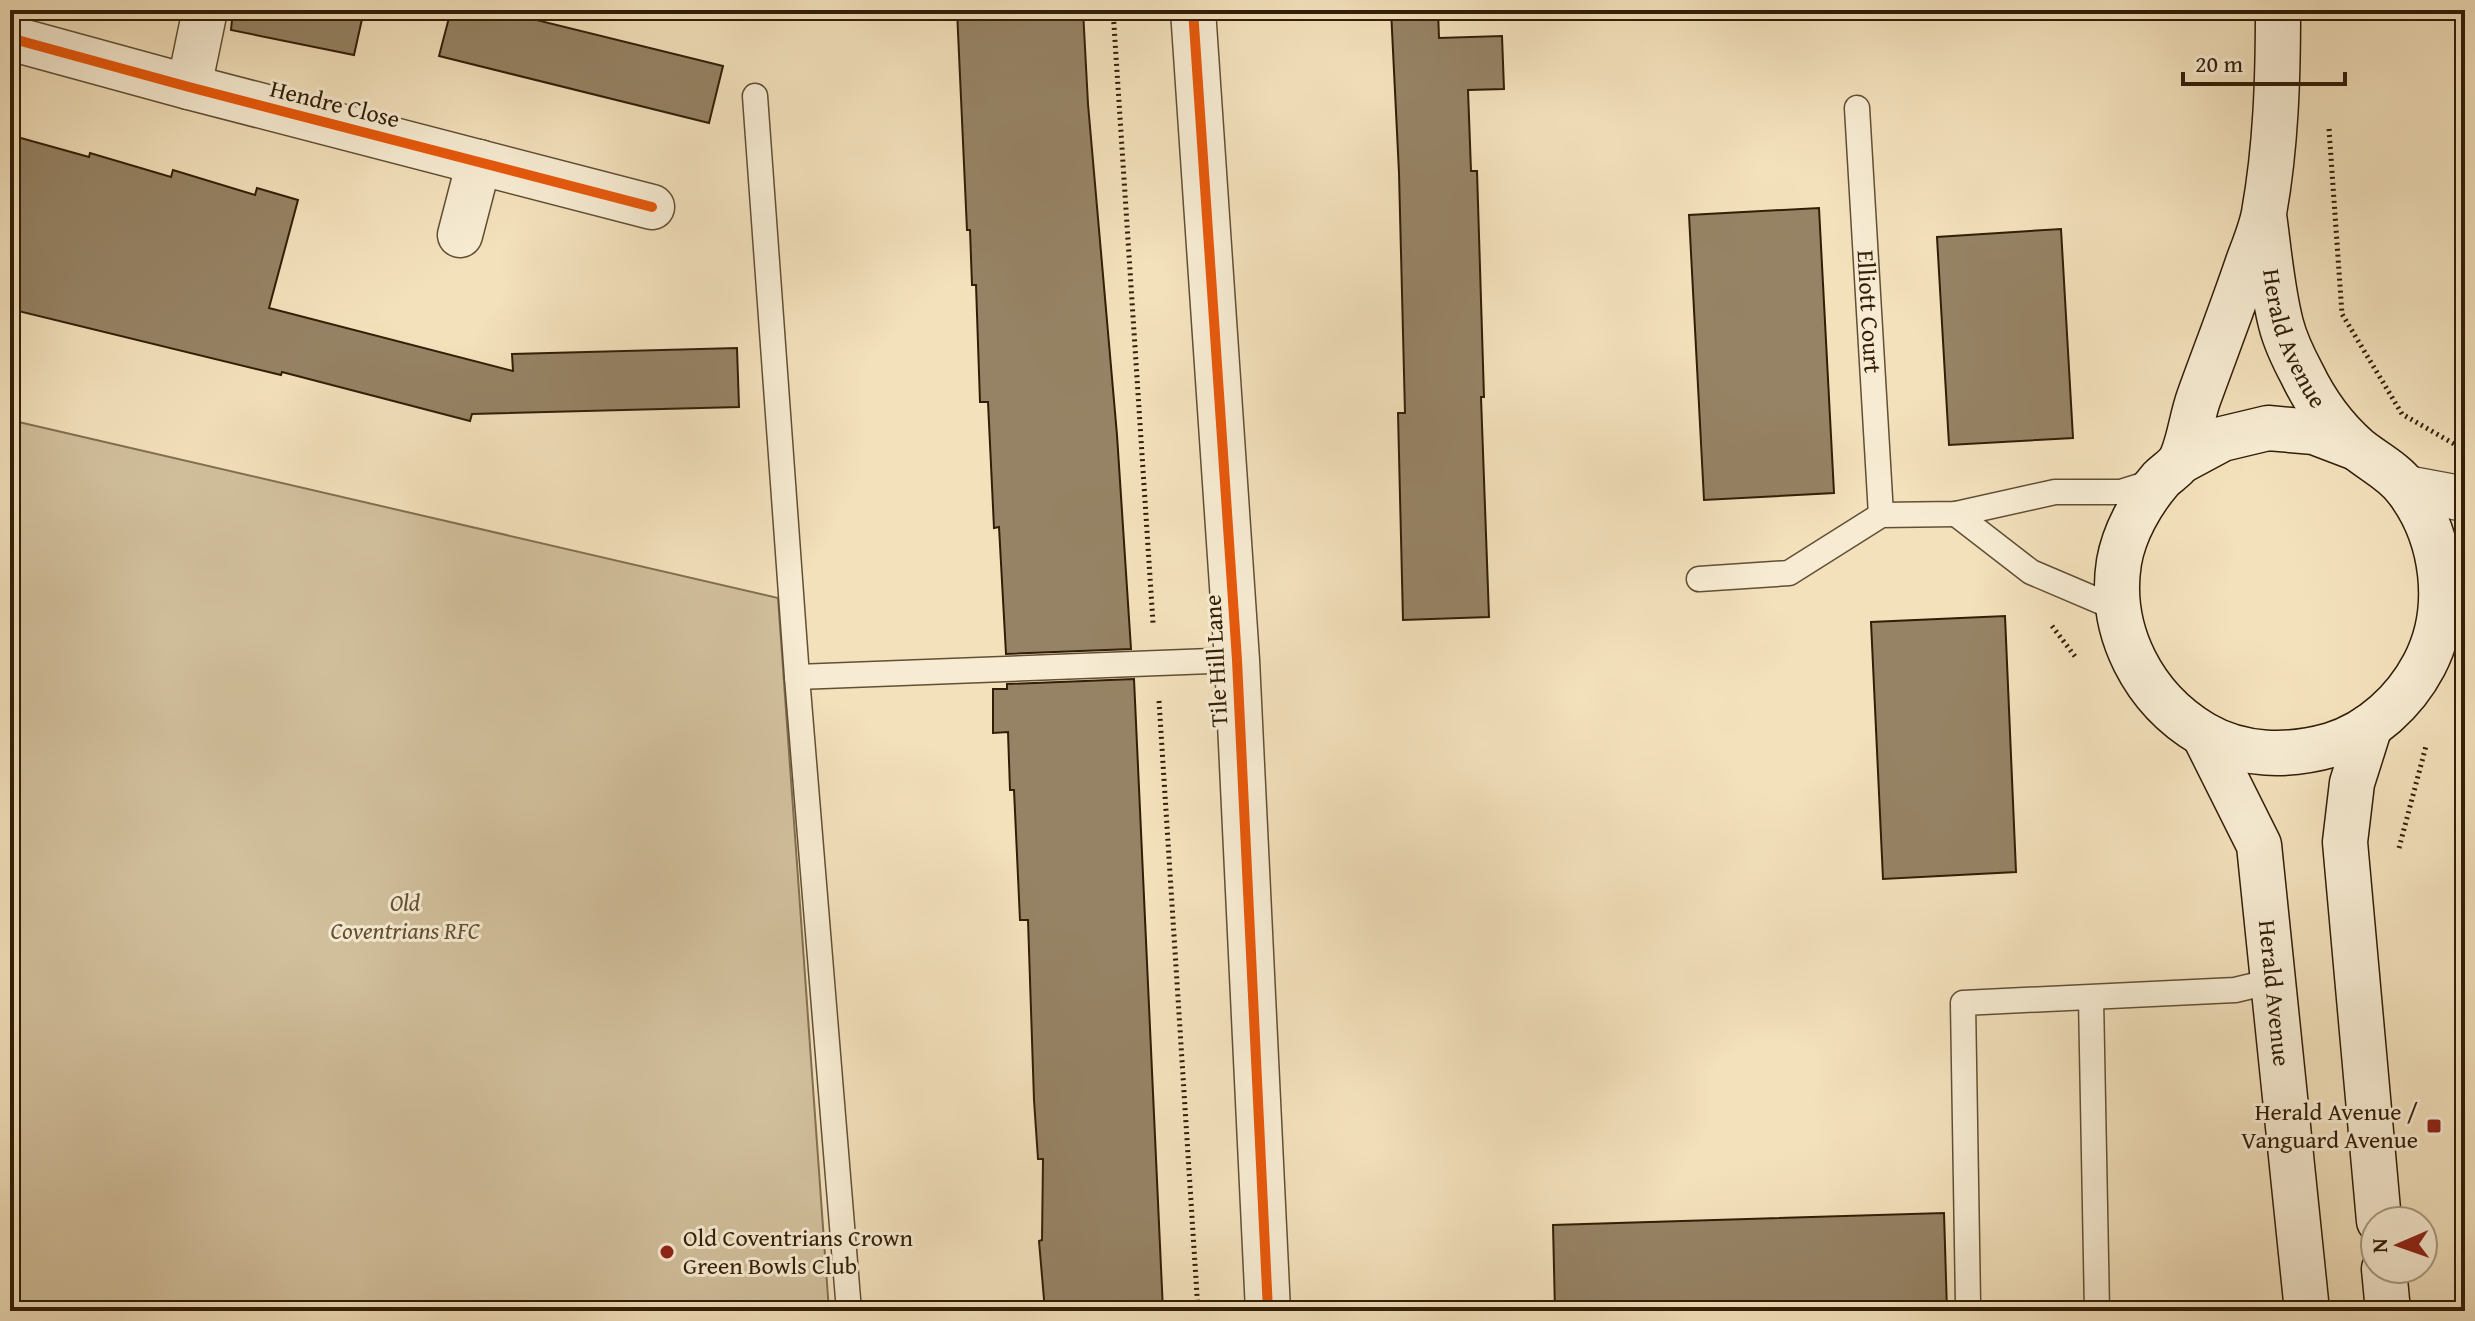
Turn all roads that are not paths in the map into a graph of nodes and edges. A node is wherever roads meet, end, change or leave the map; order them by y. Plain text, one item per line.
1 (205, 10) edge
2 (1193, 10) edge
3 (2278, 10) edge
4 (10, 38) edge
5 (189, 87) junction
6 (755, 96) dead end
7 (1857, 108) dead end
8 (479, 162) junction
9 (652, 207) dead end
10 (2264, 215) junction
11 (460, 235) dead end
12 (2358, 449) junction
13 (2171, 471) junction
14 (2406, 488) junction
15 (2465, 499) edge
16 (1956, 514) junction
17 (1881, 515) junction
18 (1699, 579) dead end
19 (2118, 609) junction
20 (2451, 627) edge
21 (1237, 660) junction
22 (797, 677) junction
23 (2370, 726) junction
24 (2204, 735) junction
25 (2273, 981) junction
26 (2091, 998) junction
27 (2378, 1205) edge
28 (2386, 1285) edge
29 (849, 1311) edge
30 (1268, 1311) edge
31 (1971, 1311) edge
32 (2097, 1311) edge
33 (2307, 1311) edge
34 (2388, 1311) edge

1 - 5 main road
2 - 21 main road, Tile Hill Lane
3 - 10 main road, Herald Avenue
4 - 5 main road, Hendre Close
5 - 8 main road, Hendre Close
6 - 22 lane
7 - 17 lane, Elliott Court
8 - 9 main road, Hendre Close
8 - 11 main road
10 - 12 main road, Herald Avenue
10 - 13 main road, Herald Avenue
12 - 13 main road
12 - 14 main road, Herald Avenue
13 - 16 lane
13 - 19 main road, Herald Avenue
14 - 15 main road
14 - 20 main road, Herald Avenue
16 - 17 lane
16 - 19 lane
17 - 18 lane
19 - 24 main road, Herald Avenue
20 - 23 main road, Herald Avenue
21 - 22 lane
21 - 30 main road, Tile Hill Lane
22 - 29 lane
23 - 24 main road, Herald Avenue
23 - 27 main road
24 - 25 main road, Herald Avenue
25 - 26 lane
25 - 33 main road, Herald Avenue
26 - 31 lane
26 - 32 lane
28 - 34 main road

